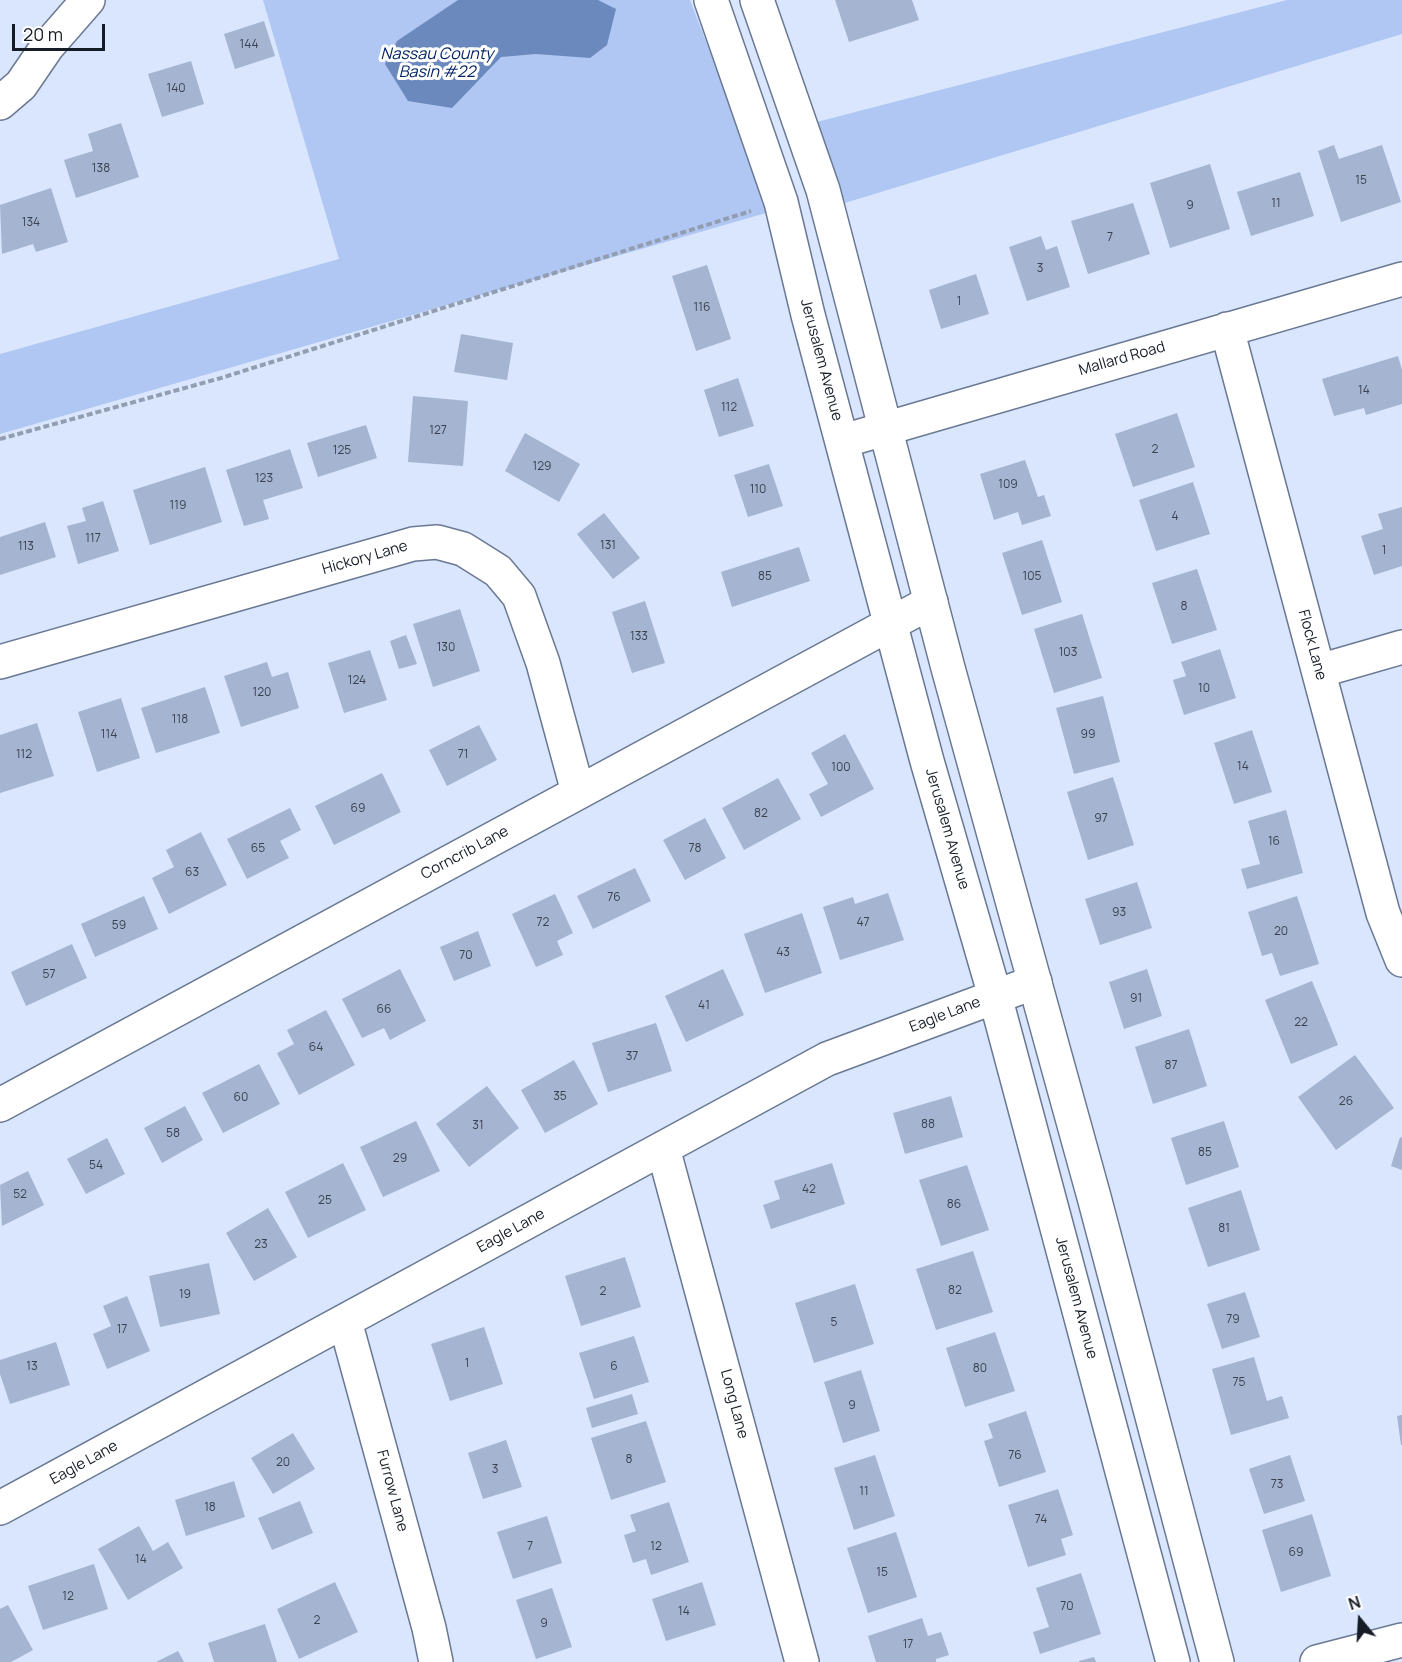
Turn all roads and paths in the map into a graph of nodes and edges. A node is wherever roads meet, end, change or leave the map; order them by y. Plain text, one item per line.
1 (88, 0) edge
2 (711, 0) edge
3 (757, 0) edge
4 (0, 103) edge
5 (781, 202) junction
6 (1402, 279) edge
7 (1227, 328) junction
8 (886, 428) junction
9 (0, 439) edge
10 (843, 441) junction
11 (931, 602) junction
12 (891, 622) junction
13 (1402, 647) edge
14 (0, 662) edge
15 (1319, 671) junction
16 (578, 792) junction
17 (1402, 960) edge
18 (1035, 982) junction
19 (995, 996) junction
20 (0, 1105) edge
21 (663, 1148) junction
22 (345, 1321) junction
23 (0, 1508) edge
24 (1402, 1640) edge
25 (436, 1662) edge
26 (802, 1662) edge
27 (1173, 1662) edge
28 (1217, 1662) edge
29 (1317, 1662) edge

1 - 4 street
2 - 5 street, Jerusalem Avenue
3 - 8 street
5 - 9 path
5 - 10 street, Jerusalem Avenue
6 - 7 street, Mallard Road
7 - 8 street, Mallard Road
7 - 15 street, Flock Lane
8 - 10 street, Mallard Road
8 - 11 street
10 - 12 street, Jerusalem Avenue
11 - 12 street, Corncrib Lane
11 - 18 street
12 - 16 street, Corncrib Lane
12 - 19 street, Jerusalem Avenue
13 - 15 street
14 - 16 street, Hickory Lane
15 - 17 street, Flock Lane
16 - 20 street, Corncrib Lane
18 - 19 street, Eagle Lane
18 - 28 street
19 - 21 street, Eagle Lane
19 - 27 street, Jerusalem Avenue
21 - 22 street, Eagle Lane
21 - 26 street, Long Lane
22 - 23 street, Eagle Lane
22 - 25 street, Furrow Lane
24 - 29 street

